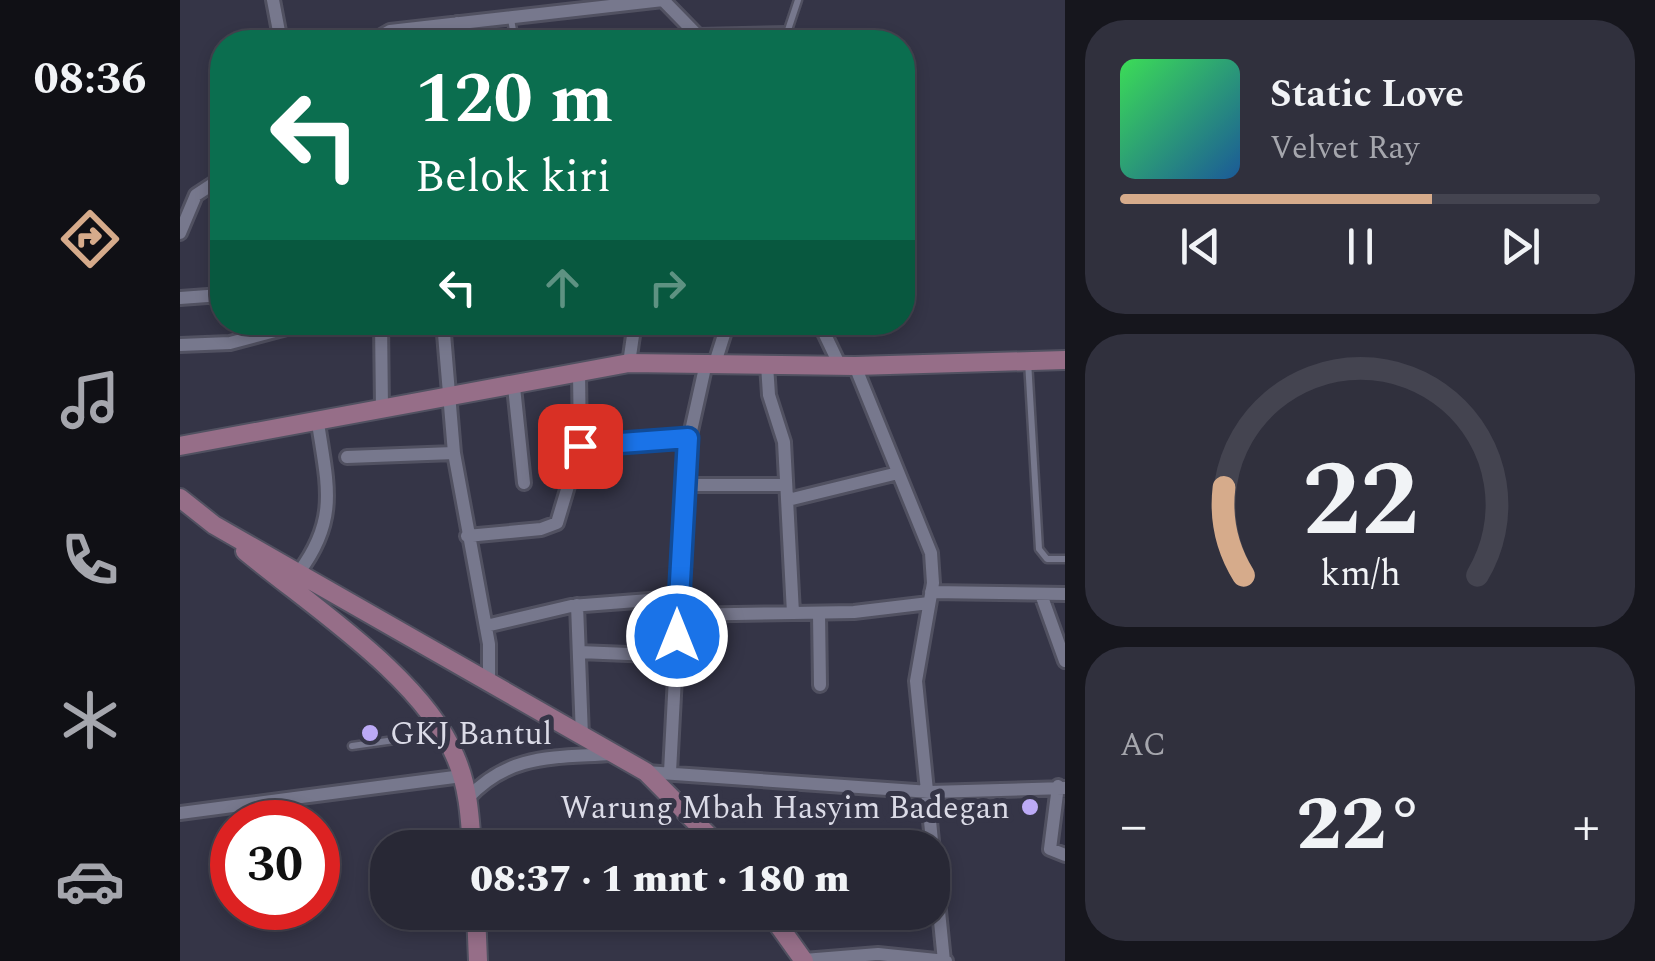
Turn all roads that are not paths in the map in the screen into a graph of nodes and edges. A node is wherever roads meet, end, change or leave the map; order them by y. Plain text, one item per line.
1 (273, 0) edge
2 (665, 0) edge
3 (798, 0) edge
4 (510, 18) junction
5 (457, 23) junction
6 (279, 30) edge
7 (398, 30) edge
8 (459, 30) edge
9 (512, 30) edge
10 (693, 30) edge
11 (789, 30) edge
12 (210, 186) edge
13 (180, 233) edge
14 (210, 296) edge
15 (180, 298) edge
16 (258, 335) edge
17 (381, 335) edge
18 (445, 335) edge
19 (633, 335) edge
20 (722, 335) edge
21 (827, 335) edge
22 (180, 345) edge
23 (1065, 360) edge
24 (1028, 361) junction
25 (629, 363) junction
26 (710, 363) junction
27 (767, 366) junction
28 (847, 366) junction
29 (579, 373) junction
30 (514, 386) junction
31 (452, 398) junction
32 (382, 409) junction
33 (318, 423) junction
34 (688, 438) junction
35 (580, 446) junction
36 (182, 447) edge
37 (454, 453) junction
38 (346, 457) dead end
39 (898, 473) junction
40 (524, 482) dead end
41 (685, 485) junction
42 (787, 492) junction
43 (180, 498) edge
44 (214, 525) junction
45 (467, 536) junction
46 (1065, 559) edge
47 (299, 572) junction
48 (1065, 594) edge
49 (1042, 596) junction
50 (676, 598) junction
51 (930, 598) junction
52 (576, 605) junction
53 (793, 613) junction
54 (820, 614) junction
55 (677, 616) junction
56 (486, 626) junction
57 (580, 652) junction
58 (677, 656) junction
59 (1065, 661) edge
60 (489, 682) junction
61 (820, 685) dead end
62 (444, 734) junction
63 (582, 736) junction
64 (352, 746) dead end
65 (611, 754) junction
66 (646, 772) junction
67 (670, 772) junction
68 (462, 776) junction
69 (1062, 787) edge
70 (930, 792) junction
71 (468, 798) junction
72 (180, 812) edge
73 (471, 830) edge
74 (703, 830) edge
75 (1065, 855) edge
76 (477, 930) edge
77 (782, 930) edge
78 (478, 961) edge
79 (804, 961) edge
80 (945, 961) edge

1 - 6 street
2 - 4 street
2 - 10 street
3 - 11 lane
4 - 5 street
4 - 9 lane
5 - 7 street
5 - 8 street
12 - 13 street
14 - 15 street
16 - 22 street
17 - 32 street
18 - 31 street
19 - 25 street
20 - 26 street
21 - 28 street
23 - 24 main road
24 - 28 main road
24 - 46 lane
25 - 26 main road
25 - 29 main road
26 - 27 main road
26 - 34 street
27 - 28 main road
27 - 42 street
28 - 39 street
29 - 30 main road
29 - 35 street
30 - 31 main road
30 - 40 street
31 - 32 main road
31 - 37 street
32 - 33 main road
33 - 36 main road
33 - 47 street
34 - 35 street
34 - 41 street
35 - 45 street
37 - 38 street
37 - 45 street
39 - 42 street
39 - 51 street
41 - 42 street
41 - 50 street
42 - 53 street
43 - 44 main road
44 - 47 main road
44 - 62 main road
45 - 56 street
47 - 60 main road
48 - 49 street
49 - 51 street
49 - 59 street
50 - 52 street
50 - 55 street
51 - 54 street
51 - 70 street
52 - 56 street
52 - 57 street
53 - 54 street
53 - 55 street
54 - 61 street
55 - 58 street
56 - 60 street
57 - 58 street
57 - 63 street
58 - 67 street
60 - 63 main road
62 - 64 lane
62 - 68 main road
63 - 65 main road
65 - 66 main road
65 - 71 street
66 - 67 street
66 - 74 main road
67 - 70 street
68 - 71 main road
68 - 72 street
69 - 70 street
69 - 75 street
70 - 80 street
71 - 73 main road
76 - 78 main road
77 - 79 main road
79 - 80 street

